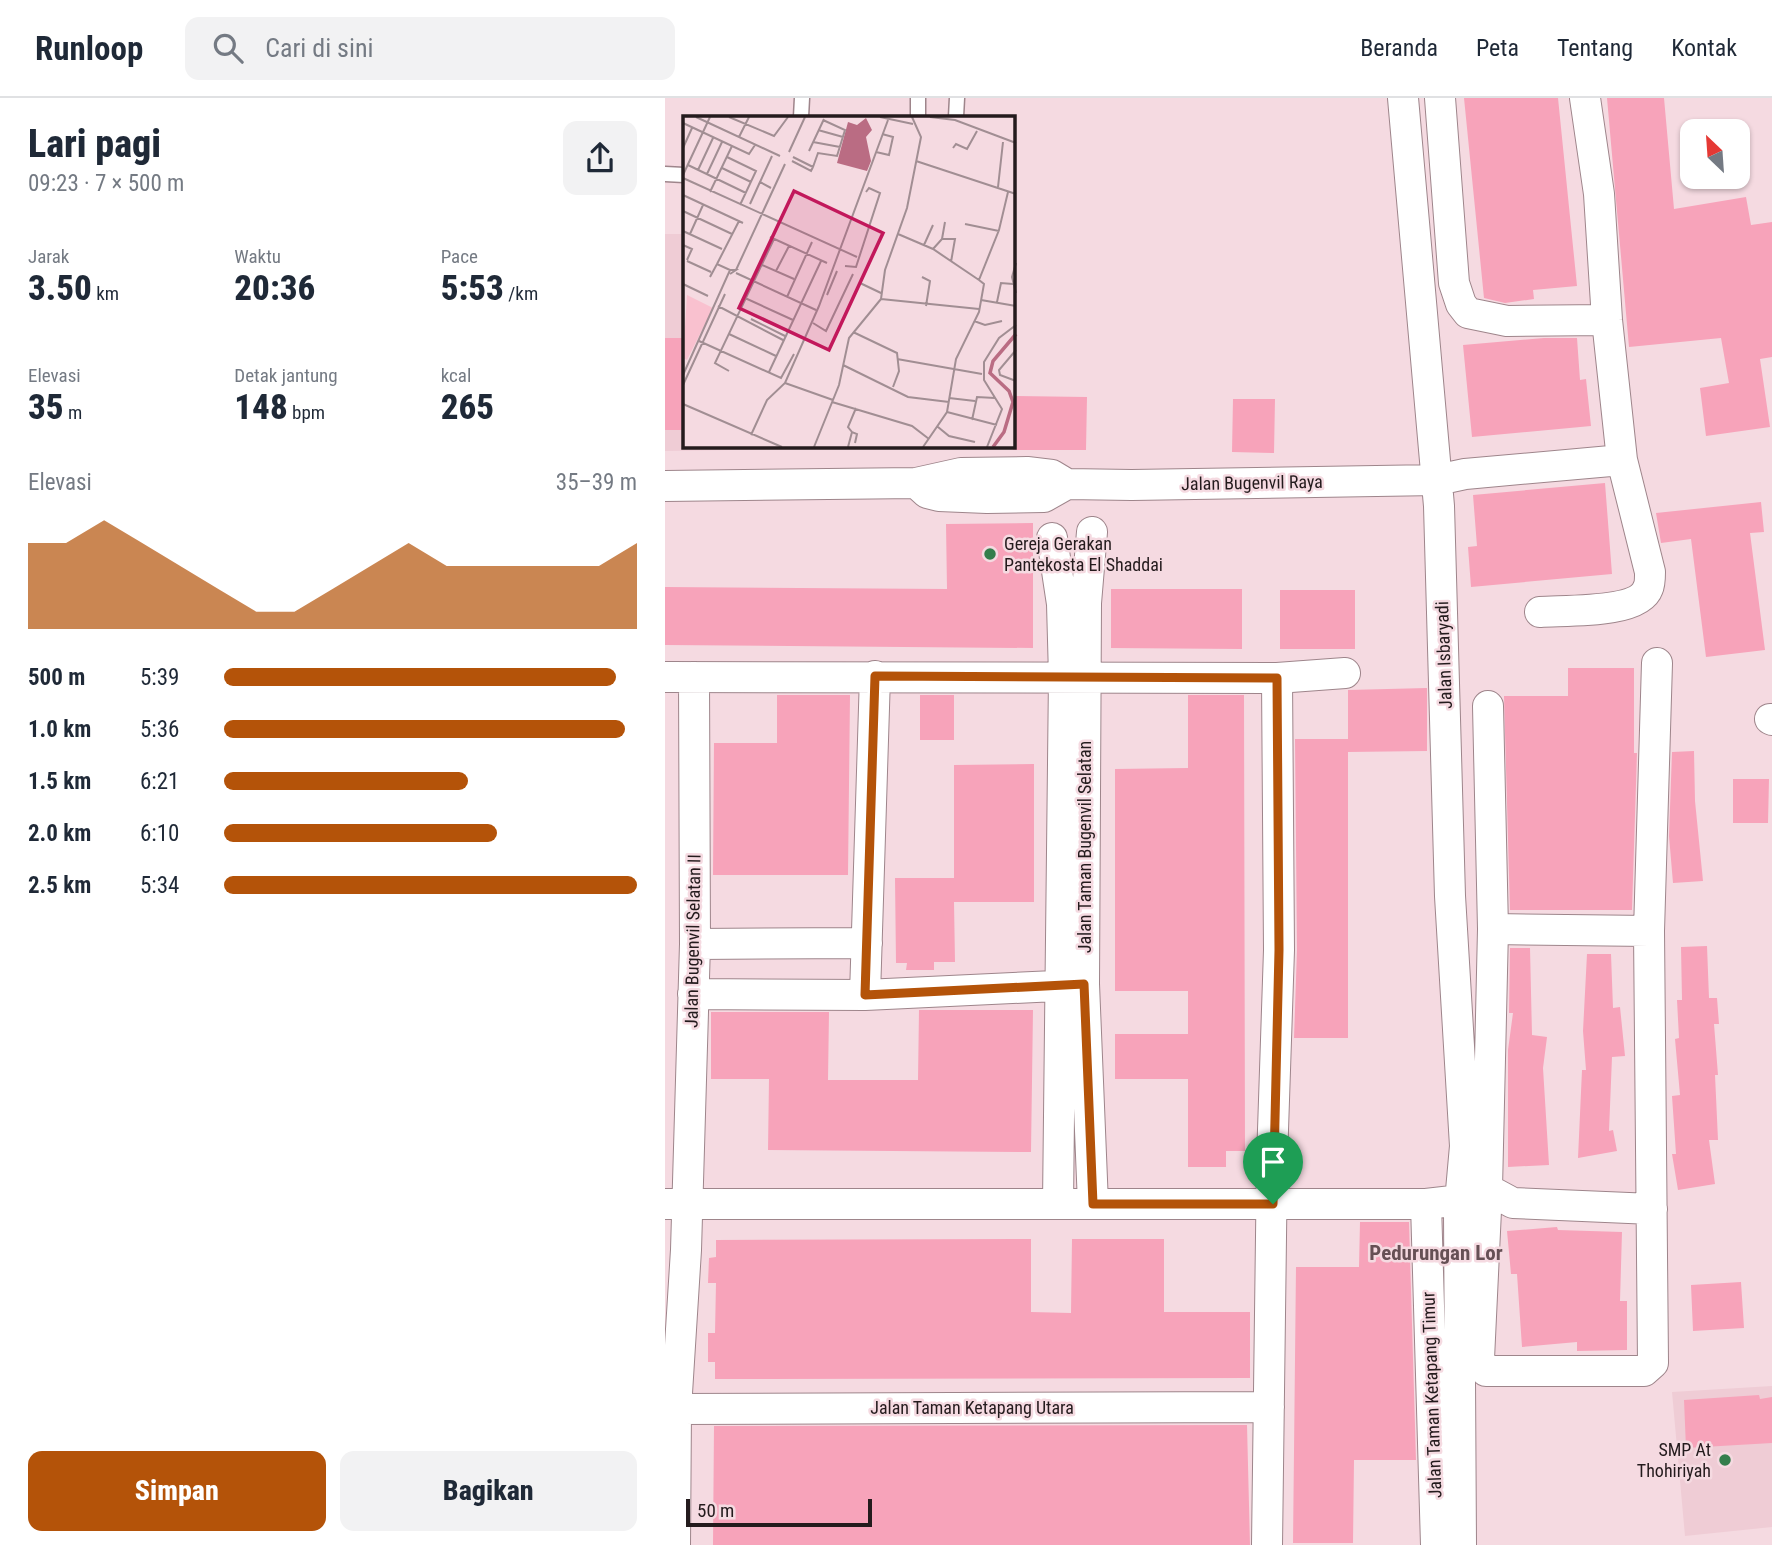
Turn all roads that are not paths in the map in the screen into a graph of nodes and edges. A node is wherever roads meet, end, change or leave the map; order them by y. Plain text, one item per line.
1 (801, 98) edge
2 (918, 98) edge
3 (957, 98) edge
4 (1403, 98) edge
5 (1440, 98) edge
6 (1585, 98) edge
7 (801, 116) edge
8 (918, 116) edge
9 (956, 116) edge
10 (665, 174) edge
11 (683, 175) edge
12 (1607, 320) junction
13 (1622, 460) junction
14 (1437, 480) junction
15 (665, 486) edge
16 (1092, 532) dead end
17 (1052, 538) dead end
18 (1540, 612) dead end
19 (1657, 663) dead end
20 (1345, 673) dead end
21 (875, 676) junction
22 (1075, 676) junction
23 (679, 677) edge
24 (1277, 678) junction
25 (1488, 706) dead end
26 (1493, 929) junction
27 (1649, 931) junction
28 (867, 943) junction
29 (695, 944) junction
30 (1072, 985) junction
31 (693, 994) junction
32 (865, 995) junction
33 (1478, 1201) junction
34 (1426, 1203) junction
35 (675, 1204) edge
36 (1058, 1204) junction
37 (1093, 1204) junction
38 (1273, 1204) junction
39 (1652, 1209) junction
40 (1269, 1407) junction
41 (676, 1409) junction
42 (675, 1545) edge
43 (1266, 1545) edge
44 (1436, 1545) edge
45 (1461, 1545) edge

1 - 7 lane
2 - 8 lane
3 - 9 lane
4 - 14 street, Jalan Isbaryadi
5 - 12 street
6 - 12 street
10 - 11 lane
12 - 13 street
13 - 14 street, Jalan Bugenvil Raya
13 - 18 street
14 - 15 street, Jalan Bugenvil Raya
14 - 33 street, Jalan Isbaryadi
16 - 22 street, Jalan Taman Bugenvil Selatan
17 - 22 street, Jalan Taman Bugenvil Selatan
19 - 27 street
20 - 24 street
21 - 22 street
21 - 23 street
21 - 28 street
22 - 24 street
22 - 30 street, Jalan Taman Bugenvil Selatan
23 - 29 street, Jalan Bugenvil Selatan II
24 - 38 street
25 - 26 street
26 - 27 street
26 - 33 street
27 - 39 street
28 - 29 street
28 - 32 street
29 - 31 street, Jalan Bugenvil Selatan II
30 - 32 street
30 - 36 street, Jalan Taman Bugenvil Selatan
30 - 37 street, Jalan Taman Bugenvil Selatan
31 - 32 street
31 - 35 street, Jalan Bugenvil Selatan II
33 - 34 street
33 - 39 street
33 - 39 street
33 - 45 street
34 - 38 street
34 - 44 street, Jalan Taman Ketapang Timur
35 - 36 street
35 - 41 street, Jalan Bugenvil Selatan II
36 - 37 street
37 - 38 street
38 - 40 street
40 - 41 street, Jalan Taman Ketapang Utara
40 - 43 street
41 - 42 street, Jalan Bugenvil Selatan II

